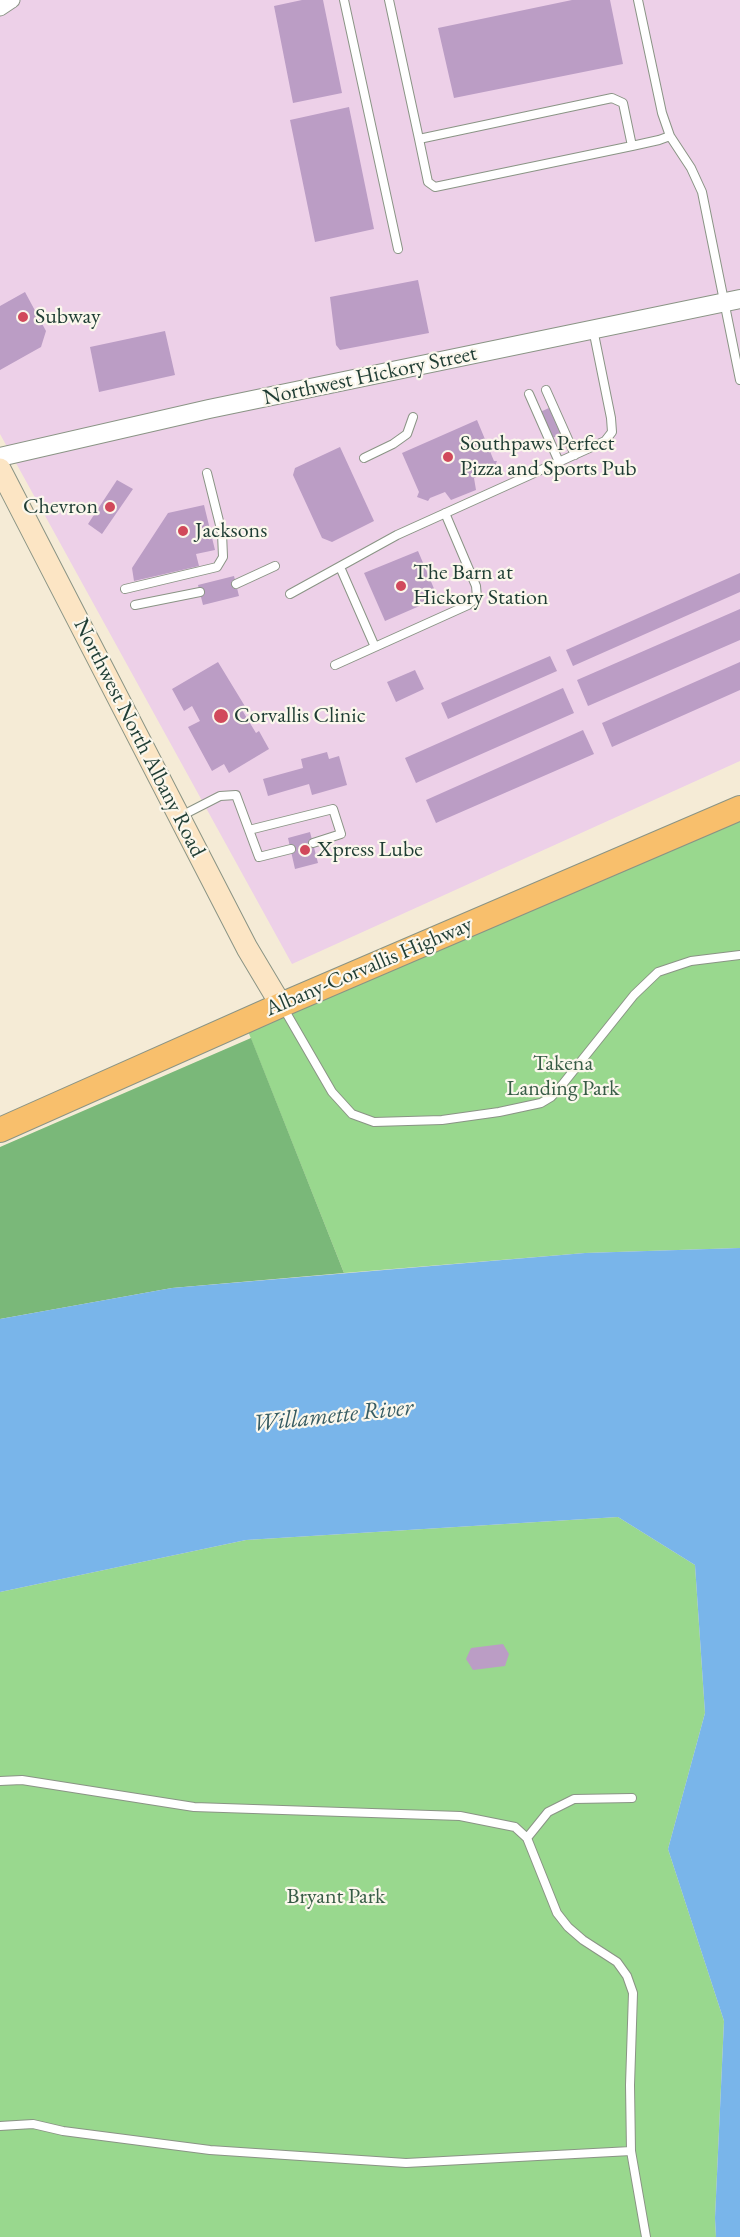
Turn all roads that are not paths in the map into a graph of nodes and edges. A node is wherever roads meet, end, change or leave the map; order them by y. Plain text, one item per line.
1 (12, 0) edge
2 (344, 0) edge
3 (389, 0) edge
4 (638, 0) edge
5 (0, 8) edge
6 (670, 136) junction
7 (419, 139) junction
8 (632, 146) junction
9 (398, 249) dead end
10 (733, 300) edge
11 (593, 329) junction
12 (740, 380) edge
13 (546, 390) dead end
14 (529, 394) dead end
15 (413, 417) dead end
16 (575, 455) junction
17 (0, 457) edge
18 (364, 458) dead end
19 (559, 462) junction
20 (0, 469) edge
21 (207, 473) dead end
22 (445, 513) junction
23 (275, 566) dead end
24 (340, 567) junction
25 (236, 584) dead end
26 (124, 590) dead end
27 (200, 592) dead end
28 (290, 594) dead end
29 (135, 605) dead end
30 (375, 647) junction
31 (335, 665) dead end
32 (740, 808) edge
33 (179, 816) junction
34 (249, 830) junction
35 (313, 843) dead end
36 (291, 849) dead end
37 (740, 955) edge
38 (281, 1005) junction
39 (0, 1130) edge
40 (0, 1781) edge
41 (632, 1798) dead end
42 (527, 1838) junction
43 (0, 2126) edge
44 (631, 2151) junction
45 (646, 2237) edge

1 - 5 street
2 - 9 lane
3 - 7 lane
4 - 6 lane
6 - 8 lane
6 - 10 lane
7 - 8 lane
7 - 8 lane
10 - 11 street, Northwest Hickory Street
10 - 12 lane
11 - 16 lane
11 - 17 street, Northwest Hickory Street
13 - 16 lane
14 - 19 lane
15 - 18 lane
16 - 19 lane
19 - 22 lane
20 - 33 main road, Northwest North Albany Road
21 - 26 lane
22 - 24 lane
22 - 30 lane
23 - 25 lane
24 - 28 lane
24 - 30 lane
27 - 29 lane
30 - 31 lane
32 - 38 highway, Albany-Corvallis Highway
33 - 34 lane
33 - 38 main road, Northwest North Albany Road
34 - 35 lane
34 - 36 lane
37 - 38 lane
38 - 39 highway, Albany-Corvallis Highway
40 - 42 lane
41 - 42 lane
42 - 44 lane
43 - 44 lane
44 - 45 lane

